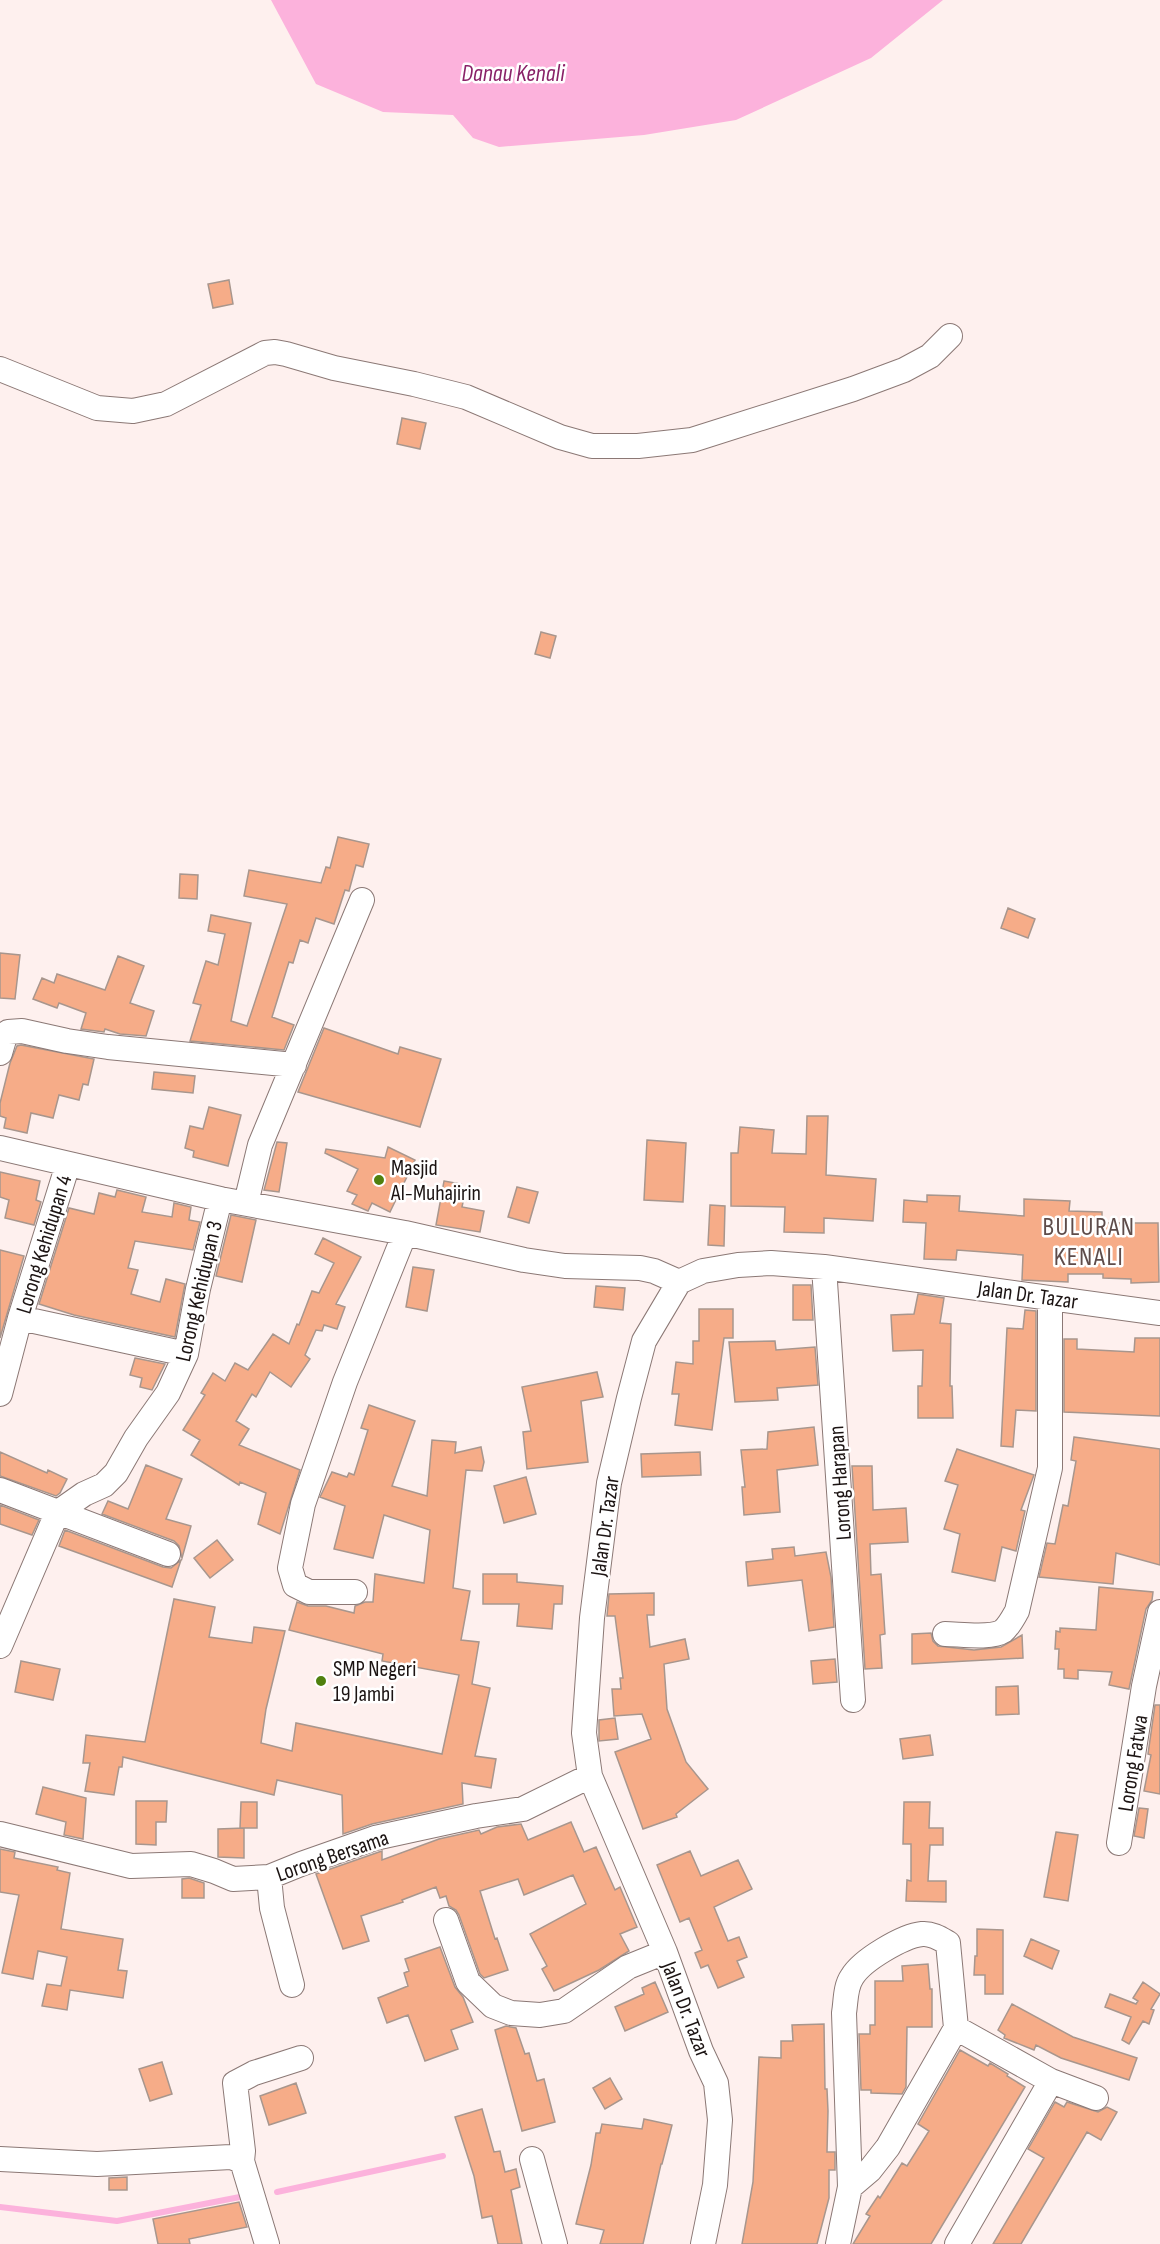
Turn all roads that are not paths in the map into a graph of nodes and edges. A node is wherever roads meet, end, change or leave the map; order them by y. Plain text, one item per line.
1 (950, 336) dead end
2 (0, 369) edge
3 (362, 900) dead end
4 (0, 1053) edge
5 (294, 1065) junction
6 (0, 1148) edge
7 (68, 1164) junction
8 (220, 1199) junction
9 (246, 1203) junction
10 (405, 1233) junction
11 (824, 1267) junction
12 (679, 1282) junction
13 (1050, 1298) junction
14 (1160, 1313) edge
15 (20, 1318) junction
16 (186, 1354) junction
17 (0, 1394) edge
18 (0, 1490) edge
19 (57, 1513) junction
20 (168, 1554) dead end
21 (355, 1592) dead end
22 (1160, 1612) edge
23 (945, 1634) dead end
24 (0, 1646) edge
25 (853, 1700) dead end
26 (590, 1776) junction
27 (0, 1834) edge
28 (1119, 1843) dead end
29 (269, 1878) junction
30 (446, 1920) dead end
31 (665, 1952) junction
32 (292, 1985) dead end
33 (957, 2028) junction
34 (301, 2058) dead end
35 (1051, 2081) junction
36 (1096, 2098) dead end
37 (0, 2159) edge
38 (532, 2159) dead end
39 (242, 2161) junction
40 (850, 2187) junction
41 (267, 2244) edge
42 (555, 2244) edge
43 (703, 2244) edge
44 (838, 2244) edge
45 (957, 2244) edge

1 - 2 street
3 - 5 street
4 - 5 street
5 - 9 street
6 - 7 street
7 - 8 street
7 - 15 street, Lorong Kehidupan 4
8 - 9 street
8 - 16 street, Lorong Kehidupan 3
9 - 10 street
10 - 12 street
10 - 21 street
11 - 12 street, Jalan Dr. Tazar
11 - 13 street, Jalan Dr. Tazar
11 - 25 street, Lorong Harapan
12 - 26 street, Jalan Dr. Tazar
13 - 14 street, Jalan Dr. Tazar
13 - 23 street
15 - 16 street
15 - 17 street, Lorong Kehidupan 4
16 - 19 street, Lorong Kehidupan 3
18 - 19 street
19 - 20 street
19 - 24 street
22 - 28 street, Lorong Fatwa
26 - 29 street, Lorong Bersama
26 - 31 street, Jalan Dr. Tazar
27 - 29 street, Lorong Bersama
29 - 32 street
30 - 31 street
31 - 43 street, Jalan Dr. Tazar
33 - 35 street
33 - 40 street
33 - 40 street
34 - 39 street
35 - 36 street
35 - 45 street
37 - 39 street
38 - 42 street
39 - 41 street
40 - 44 street

